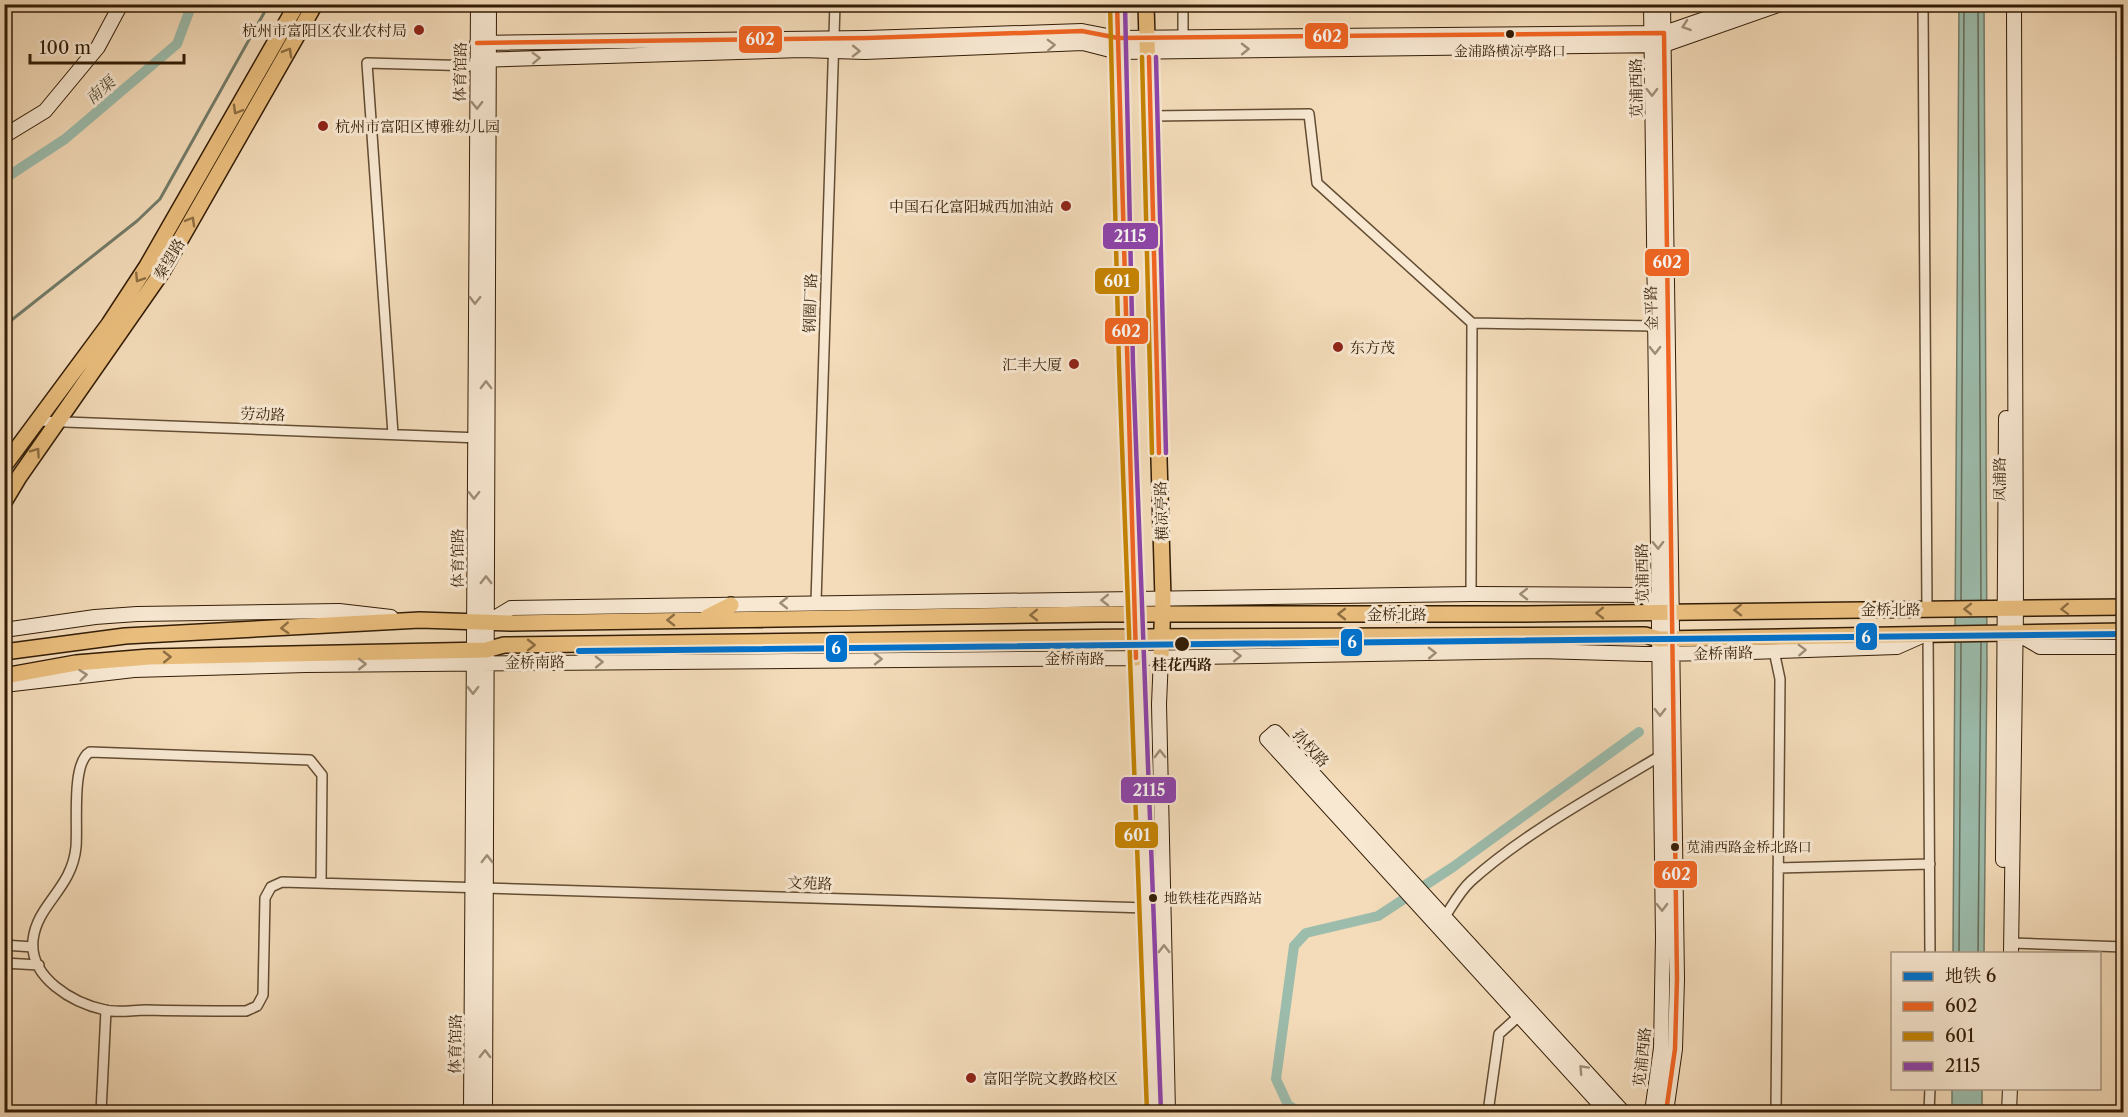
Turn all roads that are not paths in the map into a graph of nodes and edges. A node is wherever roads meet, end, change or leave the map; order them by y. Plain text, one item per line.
1 (121, 4) edge
2 (297, 4) edge
3 (315, 4) edge
4 (478, 4) edge
5 (489, 4) edge
6 (835, 4) edge
7 (1117, 4) edge
8 (1146, 4) edge
9 (1183, 4) edge
10 (1651, 4) edge
11 (1663, 4) edge
12 (1748, 4) edge
13 (1781, 4) edge
14 (1923, 4) edge
15 (2006, 4) edge
16 (2014, 4) edge
17 (1183, 36) junction
18 (1658, 39) junction
19 (483, 43) junction
20 (834, 44) junction
21 (1148, 44) junction
22 (1118, 45) junction
23 (481, 62) junction
24 (1151, 116) junction
25 (4, 136) edge
26 (1472, 323) junction
27 (1655, 326) junction
28 (39, 421) junction
29 (58, 422) junction
30 (393, 434) junction
31 (480, 437) junction
32 (4, 466) edge
33 (4, 502) edge
34 (1471, 594) junction
35 (1163, 599) junction
36 (816, 603) junction
37 (731, 605) junction
38 (1134, 607) junction
39 (2124, 607) edge
40 (1927, 609) junction
41 (2005, 609) junction
42 (1665, 611) junction
43 (1163, 615) junction
44 (420, 620) junction
45 (702, 620) junction
46 (480, 622) junction
47 (4, 630) edge
48 (2124, 631) edge
49 (1928, 633) junction
50 (2004, 633) junction
51 (1511, 636) junction
52 (1135, 637) junction
53 (1162, 638) junction
54 (762, 643) junction
55 (1666, 647) junction
56 (2124, 647) edge
57 (1540, 651) junction
58 (1774, 651) junction
59 (4, 652) edge
60 (480, 657) junction
61 (1161, 657) junction
62 (1136, 658) junction
63 (788, 660) junction
64 (4, 676) edge
65 (4, 685) edge
66 (1660, 756) junction
67 (1930, 864) junction
68 (1778, 868) junction
69 (321, 884) junction
70 (1406, 884) junction
71 (480, 890) junction
72 (1147, 908) junction
73 (1436, 914) junction
74 (4, 945) edge
75 (33, 947) junction
76 (2124, 947) edge
77 (2008, 950) edge
78 (1930, 952) edge
79 (4, 963) edge
80 (39, 965) junction
81 (106, 1010) junction
82 (1519, 1016) junction
83 (1929, 1090) edge
84 (2001, 1090) edge
85 (2010, 1090) edge
86 (101, 1113) edge
87 (471, 1113) edge
88 (485, 1113) edge
89 (1154, 1113) edge
90 (1168, 1113) edge
91 (1488, 1113) edge
92 (1607, 1113) edge
93 (1623, 1113) edge
94 (1652, 1113) edge
95 (1666, 1113) edge
96 (1776, 1113) edge
97 (1929, 1113) edge
98 (2001, 1113) edge
99 (2009, 1113) edge

1 - 25 main road
2 -> 28 main road, 秦望路
29 -> 3 main road, 秦望路
4 - 19 main road, 体育馆路
5 - 19 main road, 体育馆路
6 - 20 street, 钢圈厂路
7 - 22 main road, 横凉亭路
8 - 21 main road, 横凉亭路
9 - 17 street
10 - 18 main road, 金平路
11 - 18 main road, 金平路
12 -> 18 main road
13 - 18 main road
14 - 40 street
15 - 41 main road, 凤浦路
16 - 41 main road, 凤浦路
17 - 18 main road
17 - 21 main road
21 -> 18 main road
18 -> 27 main road, 苋浦西路
18 - 42 main road, 金平路
19 - 20 main road
19 - 23 main road, 体育馆路
20 - 22 main road
23 -> 20 main road
20 - 36 street, 钢圈厂路
21 - 22 main road
21 - 24 main road, 横凉亭路
22 - 38 main road, 横凉亭路
23 - 30 street
23 - 31 main road, 体育馆路
24 - 26 street
24 - 35 main road, 横凉亭路
26 - 27 street
26 - 34 street
27 -> 42 main road, 苋浦西路
28 - 29 street, 劳动路
28 - 32 main road, 秦望路
29 - 30 street, 劳动路
33 -> 29 main road, 秦望路
30 - 31 street, 劳动路
31 - 46 main road, 体育馆路
34 - 35 main road, 金桥北路
42 -> 34 main road, 金桥北路
35 - 38 main road
35 - 43 main road, 横凉亭路
36 -> 37 main road
38 -> 36 main road
37 - 45 main road
37 - 46 main road
38 - 43 main road, 金桥北路
38 -> 45 main road
38 - 52 main road, 横凉亭路
39 -> 41 main road, 金桥北路
41 -> 40 main road, 金桥北路
40 -> 42 main road, 金桥北路
41 - 50 main road, 凤浦路
42 -> 43 main road, 金桥北路
42 - 55 main road, 苋浦西路
43 - 53 main road, 横凉亭路
44 - 46 main road
44 - 47 main road
44 -> 59 main road
45 -> 46 main road
46 - 60 main road, 体育馆路
48 - 50 main road, 金桥北路
49 - 50 main road, 金桥北路
49 - 55 main road, 金桥北路
58 -> 49 main road, 金桥南路
49 - 67 street
50 - 56 main road, 金桥北路
50 - 77 main road, 凤浦路
51 - 53 main road, 金桥北路
51 - 55 main road, 金桥北路
51 - 57 main road
52 - 53 main road, 金桥北路
52 - 54 main road, 金桥南路
52 - 62 main road, 横凉亭路
53 - 61 main road, 横凉亭路
60 -> 54 main road, 金桥南路
54 - 63 main road
55 - 57 main road, 金桥南路
55 - 58 main road, 金桥南路
55 -> 66 main road, 苋浦西路
55 - 95 main road, 苋浦西路
61 -> 57 main road, 金桥南路
58 - 68 street
60 -> 63 main road, 金桥南路
64 -> 60 main road, 金桥南路
65 -> 60 main road, 金桥南路
60 - 71 main road, 体育馆路
61 - 62 main road, 金桥南路
90 -> 61 main road
63 -> 62 main road, 金桥南路
62 - 72 main road
66 - 73 street
66 -> 94 main road, 苋浦西路
67 - 68 street
67 - 78 street
68 - 96 street
69 - 71 street, 文苑路
69 - 75 street
69 - 81 street, 文苑路
70 - 70 main road, 孙权路
70 - 73 main road, 孙权路
71 - 72 street, 文苑路
71 - 87 main road, 体育馆路
88 -> 71 main road, 体育馆路
72 - 89 main road
73 - 82 main road, 孙权路
93 -> 73 main road, 孙权路
74 - 75 street
75 - 80 street
76 - 77 street
79 - 80 street
80 - 81 street
81 - 86 street
82 - 91 street
82 - 92 main road, 孙权路
83 - 97 street
84 - 98 main road
85 - 99 main road

